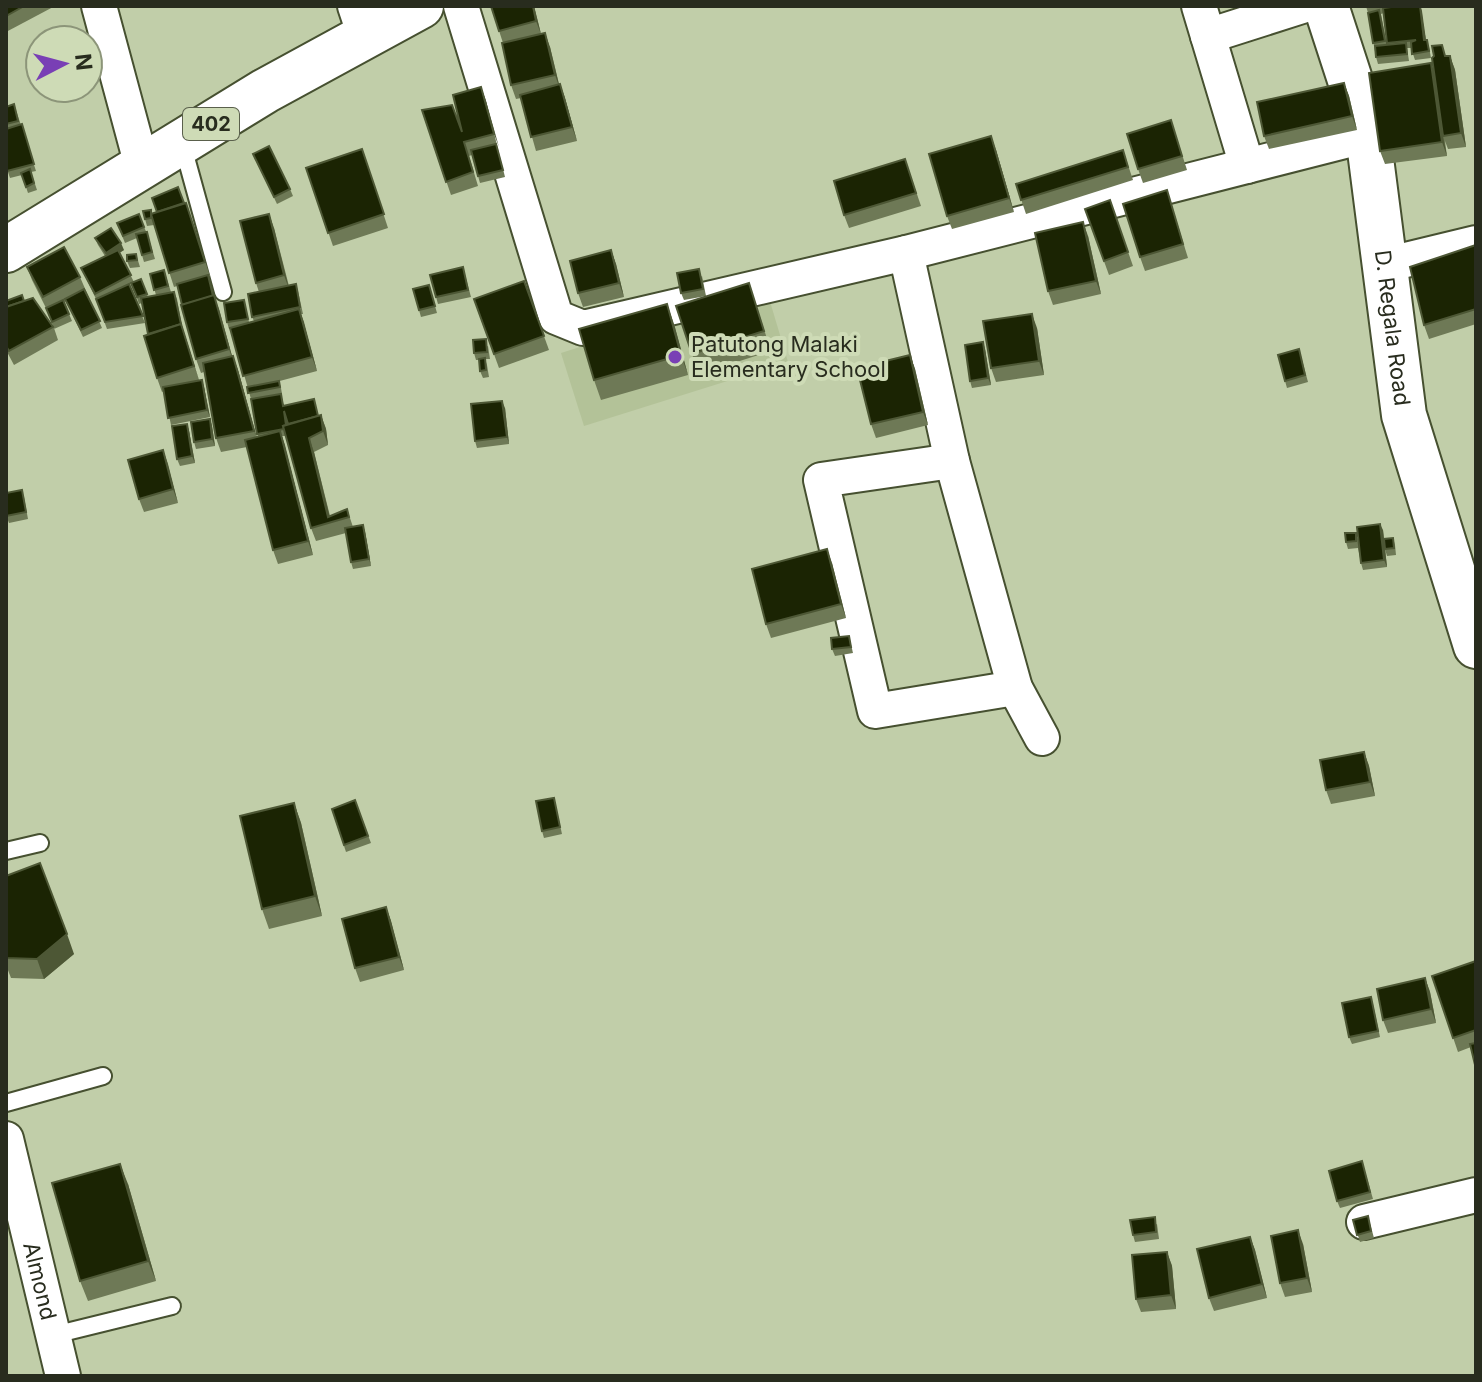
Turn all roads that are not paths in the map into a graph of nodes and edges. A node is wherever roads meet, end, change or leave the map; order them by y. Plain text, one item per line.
1 (99, 6) edge
2 (421, 6) edge
3 (461, 6) edge
4 (1302, 6) edge
5 (1326, 6) edge
6 (360, 21) edge
7 (1204, 21) edge
8 (1368, 135) junction
9 (182, 142) junction
10 (142, 166) junction
11 (1247, 166) junction
12 (1476, 243) edge
13 (6, 250) edge
14 (906, 253) junction
15 (1385, 265) junction
16 (223, 292) dead end
17 (952, 461) junction
18 (1476, 646) edge
19 (1015, 688) junction
20 (1042, 738) dead end
21 (40, 843) dead end
22 (6, 851) edge
23 (103, 1076) dead end
24 (6, 1103) edge
25 (6, 1139) edge
26 (1476, 1195) edge
27 (1364, 1222) edge
28 (172, 1306) dead end
29 (54, 1335) junction
30 (63, 1376) edge

1 - 10 street
2 - 6 street, 402
3 - 14 street
4 - 7 street
5 - 8 street, D. Regala Road
6 - 9 street, 402
7 - 11 street
8 - 11 street
8 - 15 street, D. Regala Road
9 - 10 street, 402
9 - 16 lane
10 - 13 street, 402
11 - 14 street
12 - 15 street
14 - 17 street
15 - 18 street, D. Regala Road
17 - 19 street
17 - 19 street
19 - 20 street
21 - 22 lane
23 - 24 lane
25 - 29 street, Almond
26 - 27 street
28 - 29 lane
29 - 30 street, Almond

